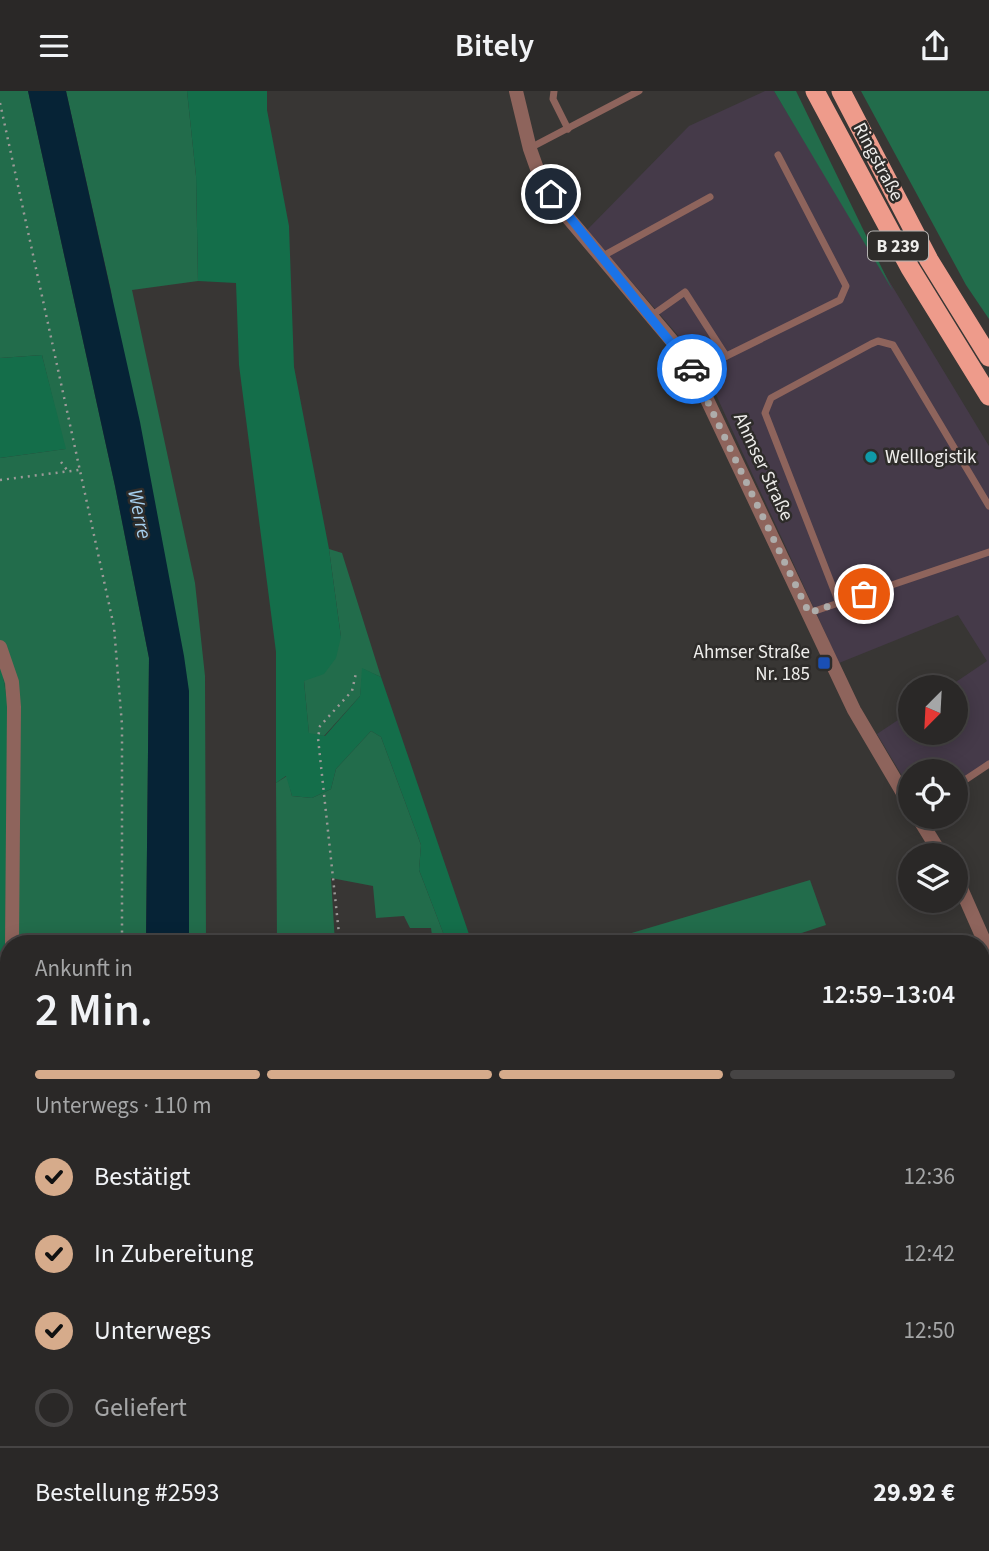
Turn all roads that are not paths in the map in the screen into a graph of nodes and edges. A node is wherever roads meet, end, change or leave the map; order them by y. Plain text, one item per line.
1 (516, 91) edge
2 (554, 91) edge
3 (639, 91) edge
4 (815, 91) edge
5 (841, 91) edge
6 (568, 129) junction
7 (530, 149) junction
8 (778, 155) dead end
9 (710, 197) dead end
10 (601, 257) junction
11 (651, 316) junction
12 (971, 329) junction
13 (989, 346) edge
14 (726, 356) junction
15 (989, 357) edge
16 (694, 372) junction
17 (989, 396) edge
18 (989, 506) edge
19 (989, 552) edge
20 (839, 603) junction
21 (809, 613) junction
22 (0, 647) edge
23 (989, 764) edge
24 (968, 778) edge
25 (898, 786) edge
26 (968, 904) edge
27 (12, 935) edge
28 (982, 935) edge

1 - 7 street, Ahmser Straße
2 - 6 lane
3 - 6 lane
4 - 17 highway, Ringstraße / B 239
5 - 12 highway, Ringstraße / B 239
6 - 7 lane
7 - 10 street, Ahmser Straße
8 - 14 lane
9 - 10 lane
10 - 11 street, Ahmser Straße
11 - 14 lane
11 - 16 street, Ahmser Straße
12 - 13 highway
12 - 15 highway, Ringstraße / B 239
14 - 16 lane
16 - 21 street, Ahmser Straße
18 - 20 lane
19 - 20 lane
20 - 21 lane
21 - 25 street, Ahmser Straße
22 - 27 street
23 - 24 lane
26 - 28 street

